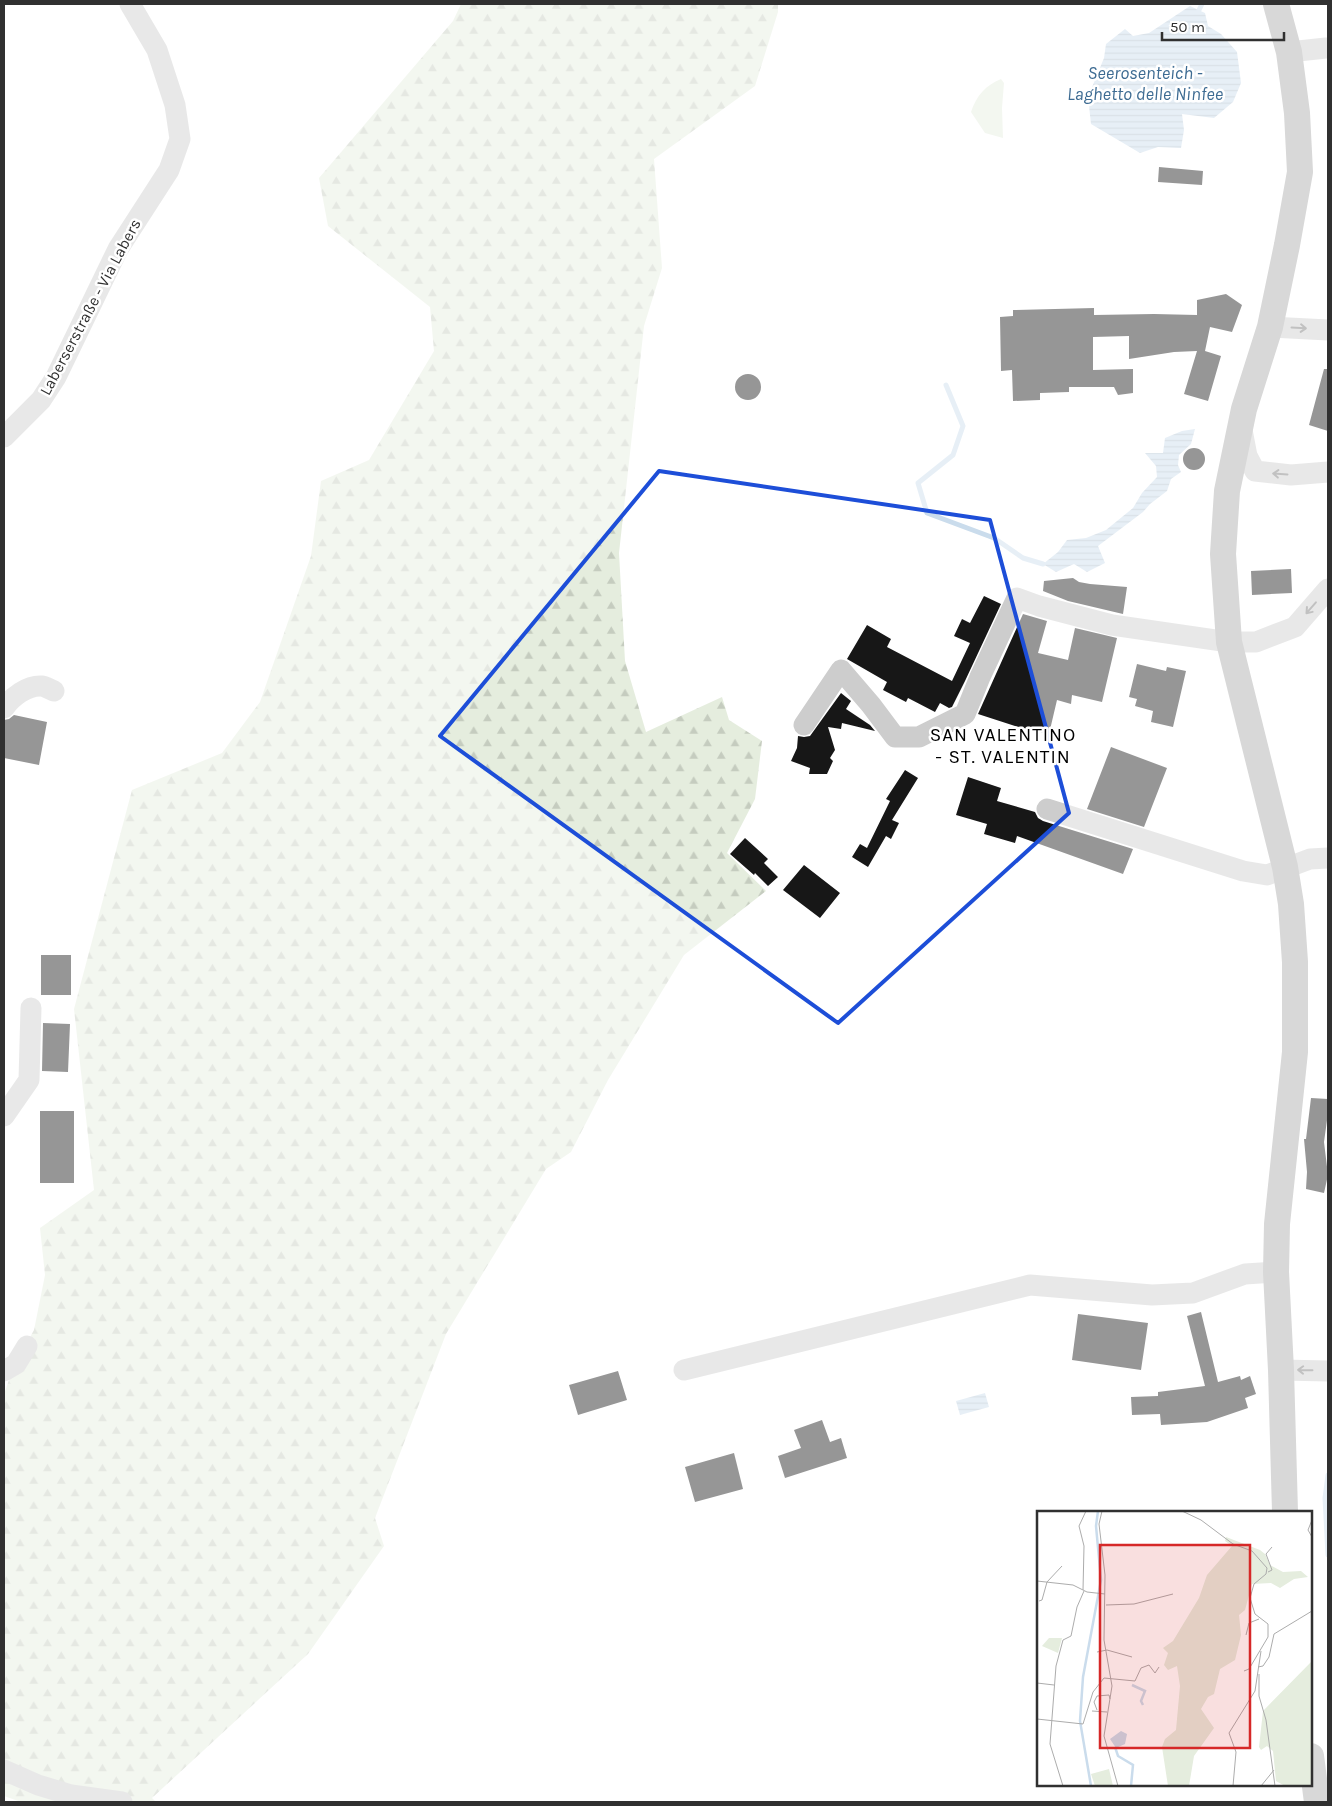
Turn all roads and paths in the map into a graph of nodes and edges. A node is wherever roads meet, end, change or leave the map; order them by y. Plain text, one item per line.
1 (130, 4) edge
2 (1276, 4) edge
3 (1326, 48) dead end
4 (1289, 52) junction
5 (1270, 327) junction
6 (1328, 330) edge
7 (1241, 423) junction
8 (4, 437) edge
9 (1328, 472) edge
10 (1328, 589) edge
11 (1229, 642) junction
12 (54, 691) dead end
13 (4, 708) edge
14 (804, 726) dead end
15 (1047, 809) dead end
16 (1328, 858) edge
17 (1285, 867) junction
18 (31, 1008) dead end
19 (4, 1116) edge
20 (1276, 1272) junction
21 (27, 1346) dead end
22 (684, 1370) dead end
23 (1281, 1370) junction
24 (4, 1371) edge
25 (1328, 1371) edge
26 (1285, 1511) edge
27 (1312, 1764) edge
28 (4, 1770) edge
29 (122, 1802) edge
30 (1317, 1802) edge

1 - 8 street, Laberserstraße - Via Labers
2 - 4 main road
3 - 4 street
4 - 5 main road
5 -> 6 street
5 - 7 main road
9 -> 7 street
7 - 11 main road
10 -> 11 street
11 - 14 street
11 - 17 main road
12 - 13 street
15 - 17 street
16 - 17 street
17 - 20 main road
18 - 19 street
20 - 22 street
20 - 23 main road
21 - 24 street
25 -> 23 street
23 - 26 main road
27 - 30 main road
28 - 29 street

